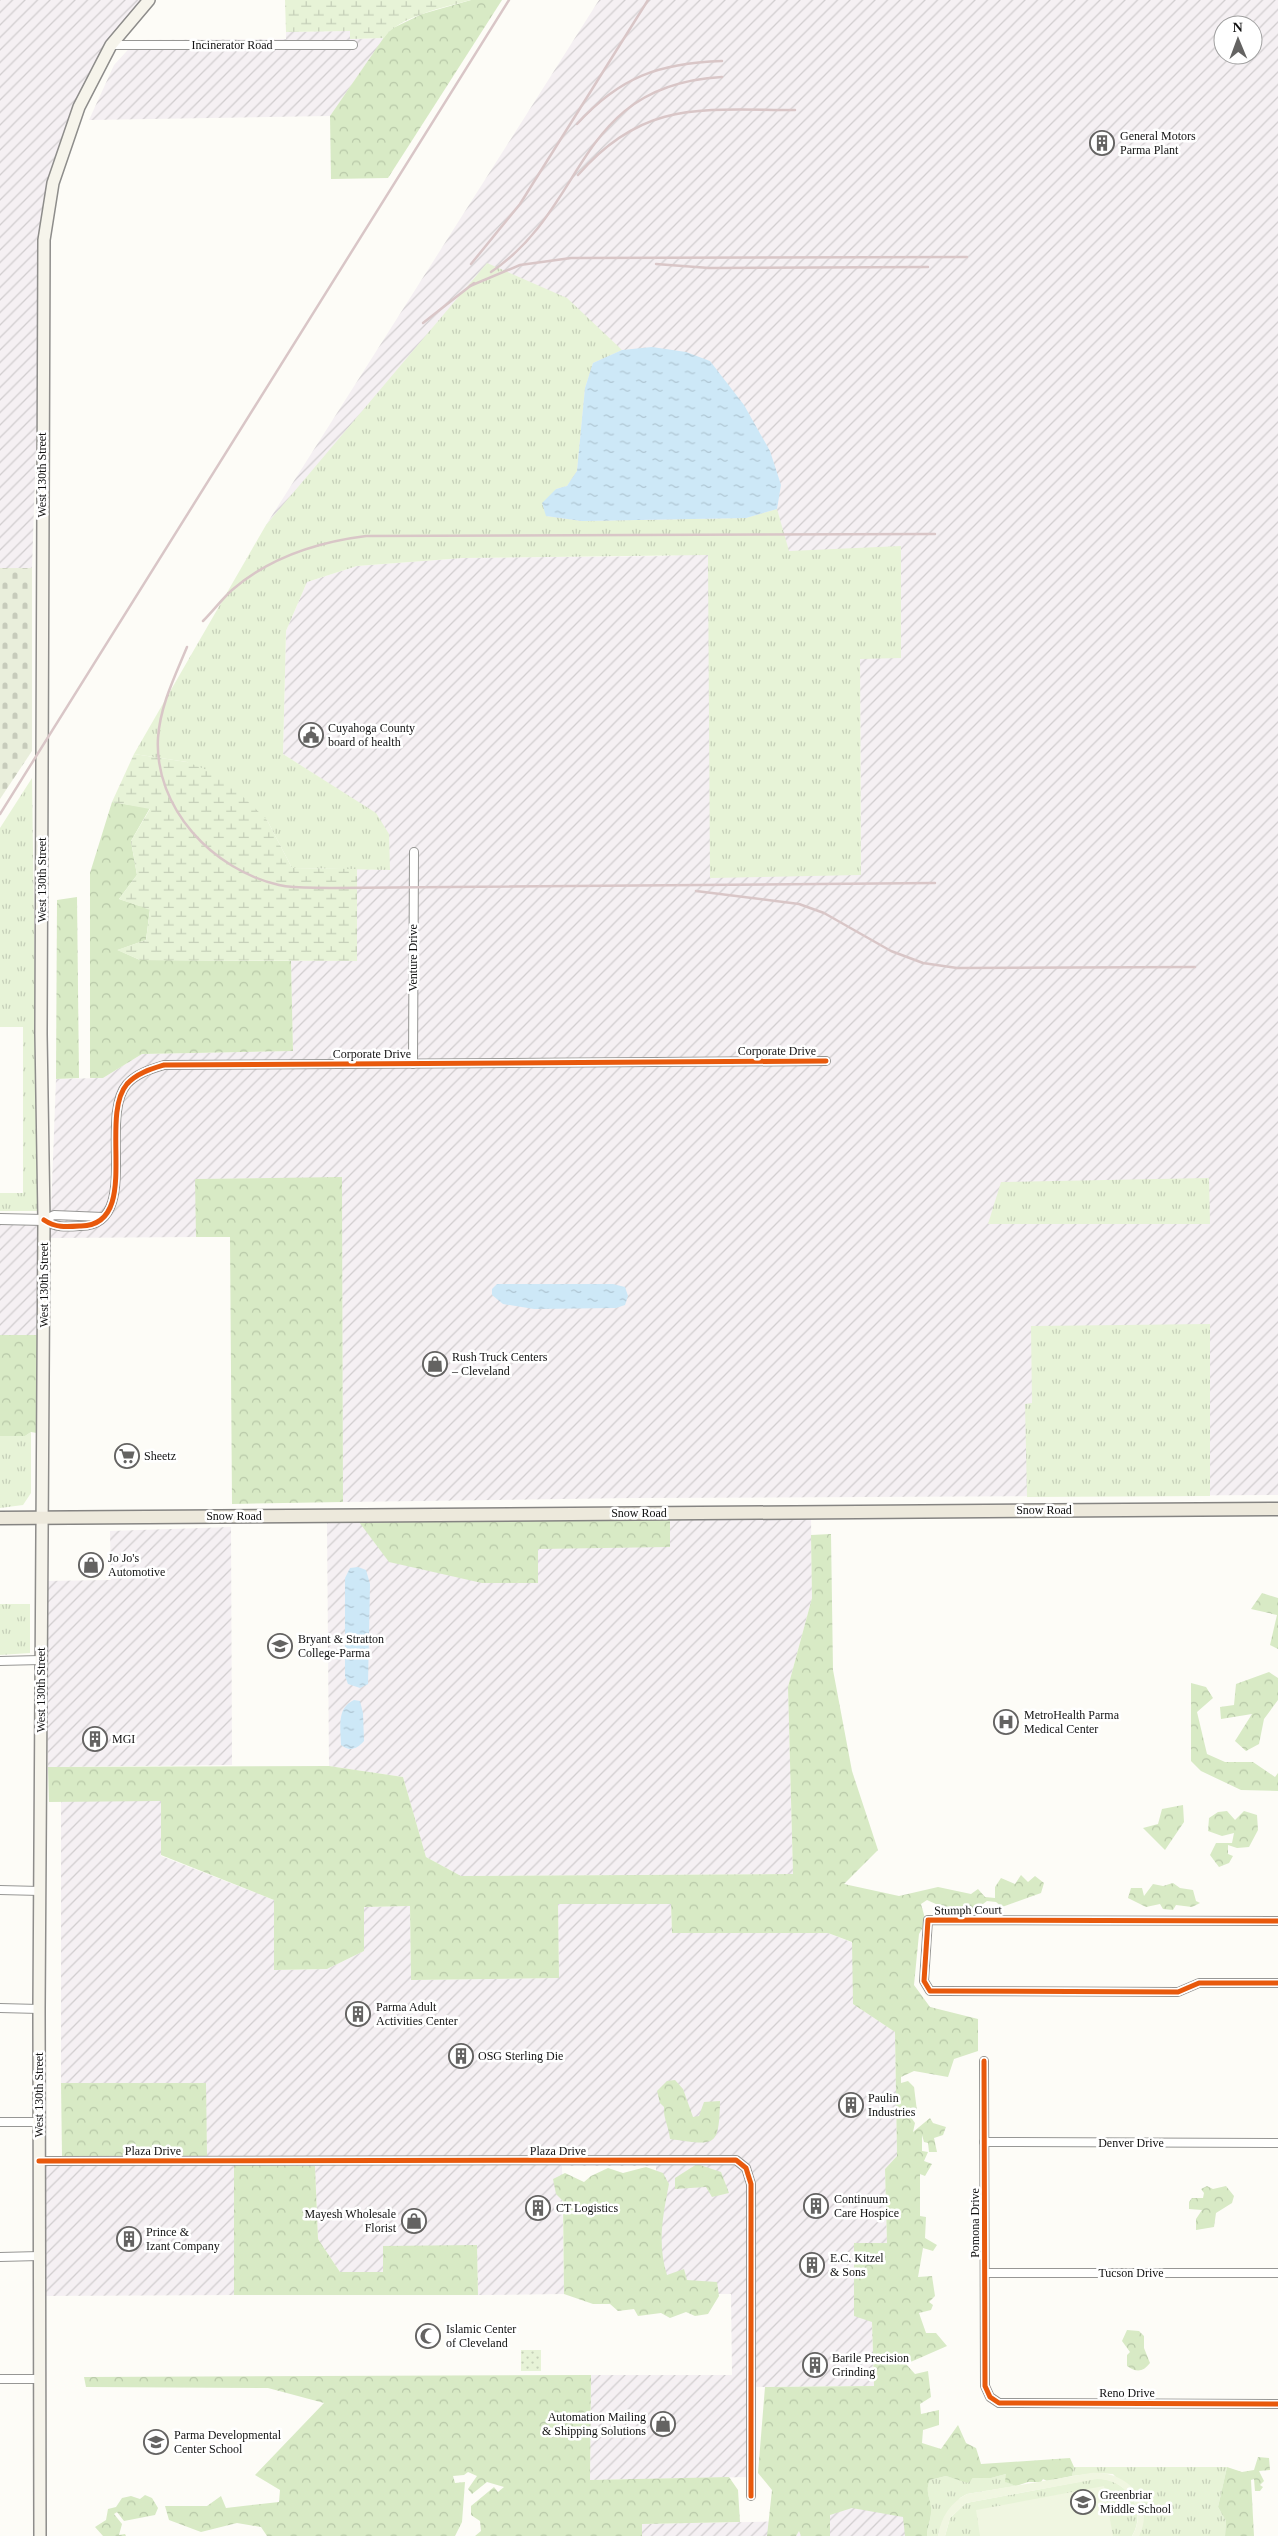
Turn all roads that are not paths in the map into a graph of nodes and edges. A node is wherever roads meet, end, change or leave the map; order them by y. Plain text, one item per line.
1 (148, 0) edge
2 (111, 44) junction
3 (353, 45) dead end
4 (414, 852) dead end
5 (826, 1061) dead end
6 (413, 1064) junction
7 (0, 1219) edge
8 (44, 1220) junction
9 (1278, 1509) edge
10 (0, 1518) edge
11 (42, 1518) junction
12 (40, 1660) junction
13 (0, 1661) edge
14 (0, 1890) edge
15 (40, 1891) junction
16 (1278, 1921) edge
17 (1278, 1983) edge
18 (0, 2008) edge
19 (39, 2009) junction
20 (984, 2061) dead end
21 (0, 2122) edge
22 (38, 2122) junction
23 (984, 2142) junction
24 (1278, 2143) edge
25 (39, 2162) junction
26 (39, 2256) junction
27 (0, 2257) edge
28 (985, 2273) junction
29 (1278, 2273) edge
30 (0, 2378) edge
31 (40, 2379) junction
32 (985, 2386) joint
33 (1278, 2404) edge
34 (751, 2496) dead end
35 (40, 2536) edge

1 - 2 main road, West 130th Street
2 - 3 street, Incinerator Road
2 - 8 main road, West 130th Street
4 - 6 street, Venture Drive
5 - 6 street, Corporate Drive
6 - 8 street, Corporate Drive
7 - 8 street
8 - 11 main road, West 130th Street
9 - 11 main road, Snow Road
10 - 11 main road, Snow Road
11 - 12 main road, West 130th Street
12 - 13 street
12 - 15 main road, West 130th Street
14 - 15 street
15 - 19 main road, West 130th Street
16 - 17 street, Stumph Court
18 - 19 street
19 - 22 main road, West 130th Street
20 - 23 street, Pomona Drive
21 - 22 street
22 - 25 main road, West 130th Street
23 - 24 street, Denver Drive
23 - 28 street, Pomona Drive
25 - 26 main road, West 130th Street
25 - 34 street, Plaza Drive
26 - 27 street
26 - 31 main road, West 130th Street
28 - 29 street, Tucson Drive
28 - 32 street, Pomona Drive
30 - 31 street
31 - 35 main road, West 130th Street
32 - 33 street, Reno Drive

